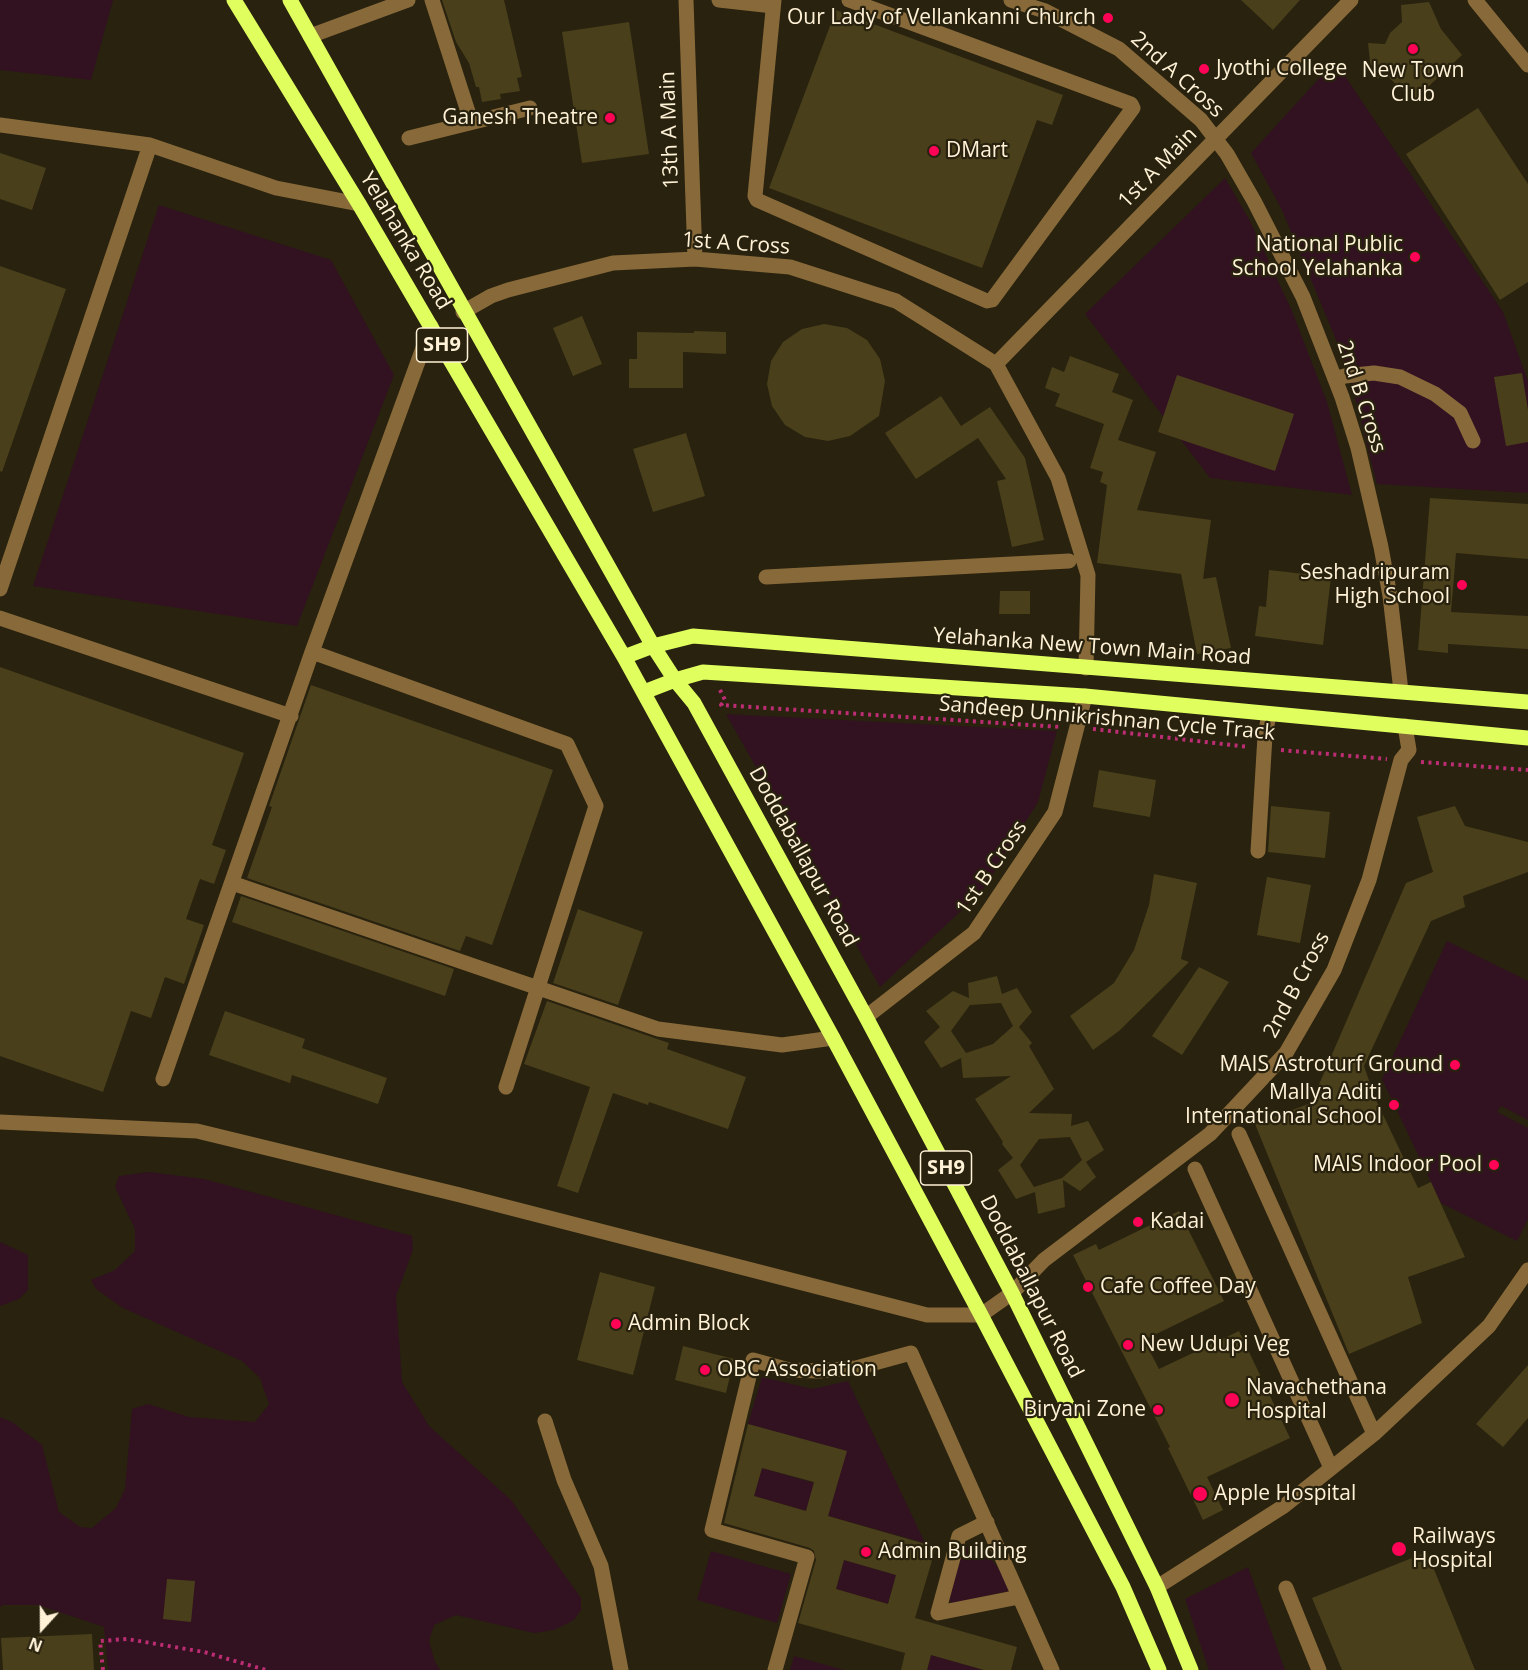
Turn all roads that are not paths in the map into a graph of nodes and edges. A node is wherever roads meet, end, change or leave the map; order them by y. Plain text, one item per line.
1 (234, 0) edge
2 (290, 0) edge
3 (408, 0) edge
4 (432, 0) edge
5 (686, 0) edge
6 (719, 0) edge
7 (849, 0) edge
8 (1011, 0) edge
9 (1351, 0) edge
10 (1474, 0) edge
11 (773, 3) edge
12 (310, 36) junction
13 (1528, 65) edge
14 (530, 108) dead end
15 (471, 122) junction
16 (0, 125) edge
17 (409, 138) dead end
18 (1216, 139) junction
19 (150, 145) junction
20 (359, 204) junction
21 (695, 258) junction
22 (464, 312) junction
23 (430, 326) junction
24 (996, 364) junction
25 (1335, 379) junction
26 (1473, 441) dead end
27 (1069, 561) dead end
28 (766, 577) dead end
29 (0, 589) edge
30 (0, 618) edge
31 (653, 646) junction
32 (312, 652) junction
33 (624, 657) junction
34 (1086, 668) junction
35 (675, 680) junction
36 (1401, 691) junction
37 (644, 692) junction
38 (1085, 696) junction
39 (1528, 702) edge
40 (1269, 714) junction
41 (291, 716) junction
42 (1405, 726) junction
43 (1528, 738) edge
44 (1258, 851) dead end
45 (232, 883) junction
46 (537, 989) junction
47 (866, 1017) junction
48 (833, 1038) junction
49 (164, 1079) dead end
50 (506, 1087) dead end
51 (0, 1122) edge
52 (1239, 1134) dead end
53 (1195, 1169) dead end
54 (1528, 1270) edge
55 (1012, 1293) junction
56 (981, 1315) junction
57 (545, 1421) dead end
58 (1374, 1434) junction
59 (1331, 1468) junction
60 (987, 1522) junction
61 (1157, 1587) junction
62 (1286, 1588) dead end
63 (1019, 1597) junction
64 (1043, 1649) junction
65 (621, 1670) edge
66 (775, 1670) edge
67 (1037, 1670) edge
68 (1052, 1670) edge
69 (1159, 1670) edge
70 (1191, 1670) edge
71 (1319, 1670) edge

1 - 20 main road, Yelahanka Road / SH9
2 - 12 main road, Yelahanka Road / SH9
3 - 12 street
4 - 15 street
5 - 21 street, 13th A Main
6 - 11 street
7 - 11 street
8 - 18 street, 2nd A Cross
9 - 18 street, 1st A Main
10 - 13 street
12 - 22 main road, Yelahanka Road / SH9
14 - 15 street
15 - 17 street
16 - 19 street
18 - 24 street, 1st A Main
18 - 25 street, 2nd B Cross
19 - 20 street
19 - 29 street
20 - 23 main road, Yelahanka Road / SH9
21 - 22 street, 1st A Cross
21 - 24 street, 1st A Cross
22 - 31 main road, Yelahanka Road / SH9
23 - 32 street
23 - 33 main road, Yelahanka Road / SH9
24 - 34 street
25 - 26 street
25 - 36 street, 2nd B Cross
27 - 28 street
30 - 41 street
31 - 33 main road, Yelahanka New Town Main Road
31 - 34 main road, Yelahanka New Town Main Road
31 - 35 main road, Yelahanka Road / SH9
32 - 41 street
32 - 46 street
33 - 37 main road, Yelahanka Road / SH9
34 - 36 main road, Yelahanka New Town Main Road
35 - 37 main road
35 - 38 main road
35 - 47 main road, Doddaballapur Road / SH9
36 - 39 main road, Yelahanka New Town Main Road
37 - 48 main road, SH9
38 - 40 main road
38 - 47 street, 1st B Cross
40 - 42 main road
40 - 44 street
41 - 45 street
42 - 43 main road
42 - 55 street, 2nd B Cross
45 - 46 street
45 - 49 street
46 - 48 street
46 - 50 street
47 - 55 main road, Doddaballapur Road / SH9
48 - 56 main road, SH9
51 - 56 street
52 - 58 street
53 - 59 street
54 - 58 street
55 - 56 street, 2nd B Cross
55 - 61 main road, Doddaballapur Road / SH9
56 - 69 main road, SH9
57 - 65 street
58 - 59 street
59 - 61 street
60 - 63 street
60 - 63 street
60 - 66 street
61 - 70 main road, Doddaballapur Road / SH9
62 - 71 street
63 - 64 street
64 - 67 street
64 - 68 street

